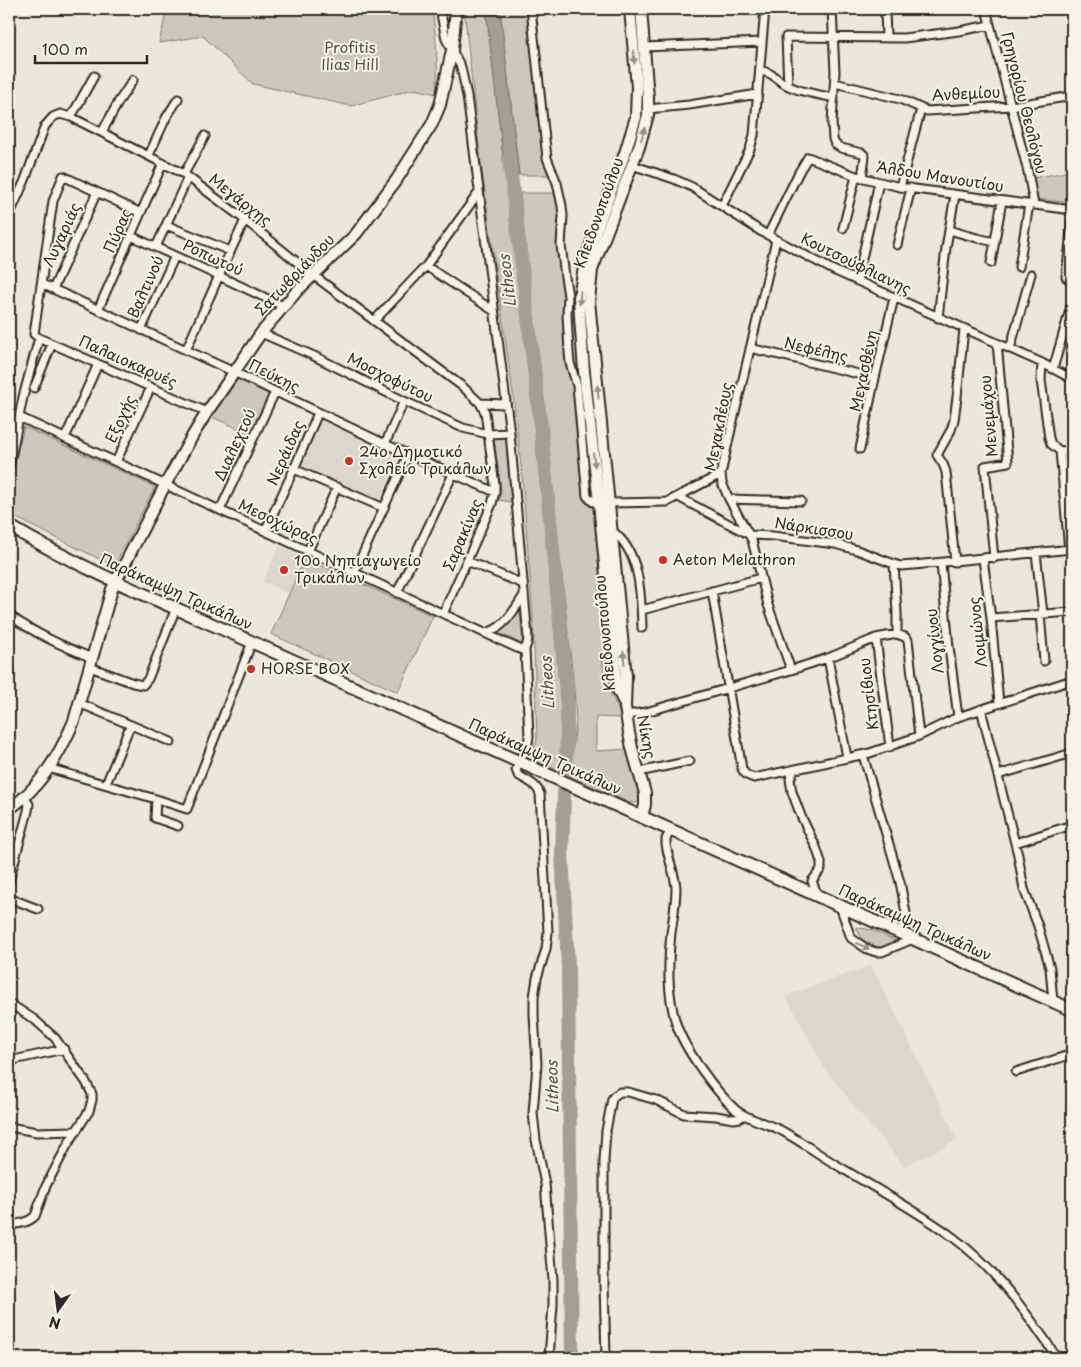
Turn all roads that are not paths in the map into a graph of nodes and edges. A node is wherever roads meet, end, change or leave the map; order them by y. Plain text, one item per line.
1 (440, 9) edge
2 (456, 9) edge
3 (531, 9) edge
4 (630, 9) edge
5 (641, 9) edge
6 (765, 9) edge
7 (832, 9) edge
8 (885, 9) edge
9 (986, 9) edge
10 (990, 25) junction
11 (834, 38) junction
12 (886, 38) junction
13 (762, 42) junction
14 (644, 47) junction
15 (452, 50) junction
16 (760, 74) junction
17 (94, 76) dead end
18 (133, 80) dead end
19 (835, 83) junction
20 (788, 85) junction
21 (758, 94) junction
22 (1072, 96) edge
23 (178, 98) dead end
24 (834, 98) junction
25 (1011, 106) junction
26 (648, 109) junction
27 (921, 109) junction
28 (71, 117) junction
29 (102, 132) junction
30 (205, 136) dead end
31 (149, 155) junction
32 (163, 163) junction
33 (632, 165) junction
34 (186, 176) junction
35 (859, 177) junction
36 (878, 182) junction
37 (900, 187) junction
38 (911, 188) junction
39 (97, 192) junction
40 (479, 192) junction
41 (955, 195) junction
42 (1002, 201) junction
43 (1031, 205) junction
44 (722, 206) junction
45 (1072, 210) edge
46 (141, 213) junction
47 (9, 216) edge
48 (245, 220) junction
49 (1072, 223) edge
50 (166, 225) junction
51 (843, 228) dead end
52 (949, 230) junction
53 (768, 235) junction
54 (131, 236) junction
55 (776, 240) junction
56 (995, 242) junction
57 (897, 245) dead end
58 (156, 247) junction
59 (230, 252) junction
60 (175, 256) junction
61 (991, 263) dead end
62 (426, 266) junction
63 (1019, 267) dead end
64 (1031, 274) dead end
65 (314, 275) junction
66 (219, 276) junction
67 (857, 282) junction
68 (1072, 282) edge
69 (42, 284) junction
70 (53, 289) junction
71 (894, 298) junction
72 (1072, 302) edge
73 (283, 306) junction
74 (98, 310) junction
75 (494, 312) junction
76 (938, 318) junction
77 (374, 321) junction
78 (964, 329) junction
79 (141, 330) junction
80 (261, 333) junction
81 (39, 338) junction
82 (997, 343) junction
83 (52, 344) junction
84 (750, 348) junction
85 (1010, 349) junction
86 (186, 350) junction
87 (1042, 363) junction
88 (98, 364) junction
89 (1052, 368) junction
90 (234, 372) junction
91 (875, 378) junction
92 (1072, 379) edge
93 (581, 384) junction
94 (151, 387) junction
95 (34, 388) dead end
96 (275, 392) junction
97 (404, 401) junction
98 (480, 403) junction
99 (506, 404) junction
100 (207, 412) junction
101 (318, 413) junction
102 (19, 417) junction
103 (510, 433) junction
104 (488, 434) junction
105 (65, 438) junction
106 (385, 444) junction
107 (860, 449) dead end
108 (1072, 450) edge
109 (1060, 451) junction
110 (408, 455) junction
111 (116, 462) junction
112 (9, 468) edge
113 (294, 469) junction
114 (453, 474) junction
115 (721, 474) junction
116 (165, 485) junction
117 (337, 487) junction
118 (495, 492) junction
119 (678, 496) junction
120 (730, 499) junction
121 (801, 501) dead end
122 (604, 503) junction
123 (384, 508) junction
124 (220, 510) junction
125 (9, 526) edge
126 (606, 530) junction
127 (265, 531) junction
128 (750, 535) junction
129 (1071, 550) edge
130 (308, 551) junction
131 (1036, 553) junction
132 (994, 558) junction
133 (983, 559) junction
134 (467, 561) junction
135 (955, 562) junction
136 (941, 563) junction
137 (894, 564) junction
138 (354, 573) junction
139 (761, 578) junction
140 (115, 582) junction
141 (523, 584) junction
142 (712, 591) junction
143 (397, 593) junction
144 (524, 595) junction
145 (176, 608) junction
146 (642, 610) junction
147 (1072, 612) edge
148 (443, 614) junction
149 (1041, 614) junction
150 (9, 616) edge
151 (991, 618) junction
152 (642, 628) dead end
153 (483, 633) junction
154 (897, 634) junction
155 (876, 638) junction
156 (252, 642) junction
157 (525, 649) junction
158 (828, 658) junction
159 (1044, 661) dead end
160 (91, 662) junction
161 (791, 670) junction
162 (1072, 680) edge
163 (729, 689) junction
164 (79, 703) junction
165 (998, 703) junction
166 (981, 709) junction
167 (626, 711) junction
168 (958, 717) junction
169 (130, 726) junction
170 (919, 736) junction
171 (171, 742) dead end
172 (890, 747) junction
173 (1072, 753) edge
174 (863, 755) junction
175 (847, 757) junction
176 (690, 761) dead end
177 (524, 764) junction
178 (48, 768) junction
179 (794, 770) junction
180 (639, 772) junction
181 (998, 775) junction
182 (106, 784) junction
183 (24, 797) junction
184 (156, 799) junction
185 (9, 809) edge
186 (642, 817) junction
187 (1072, 825) edge
188 (178, 826) dead end
189 (671, 830) junction
190 (1015, 843) junction
191 (9, 881) edge
192 (818, 896) junction
193 (9, 898) edge
194 (840, 906) junction
195 (38, 909) dead end
196 (901, 933) junction
197 (913, 939) junction
198 (1053, 1001) junction
199 (9, 1003) edge
200 (1072, 1010) edge
201 (64, 1049) junction
202 (1072, 1054) edge
203 (9, 1062) edge
204 (1016, 1072) dead end
205 (744, 1115) junction
206 (9, 1127) edge
207 (74, 1131) junction
208 (9, 1225) edge
209 (549, 1358) edge
210 (606, 1358) edge
211 (1057, 1358) edge

1 - 15 street
2 - 15 street, Σατωβριάνδου
3 - 93 street
4 -> 93 street, Κλειδονοπούλου
5 - 14 street, Κλειδονοπούλου
6 - 13 street
7 - 11 street
8 - 12 street
9 - 10 street, Γρηγορίου Θεολόγου
10 - 12 street
10 - 25 street, Γρηγορίου Θεολόγου
11 - 12 street
11 - 19 street
11 - 20 street
13 - 14 street
13 - 16 street
14 - 26 street, Κλειδονοπούλου
15 - 40 street
15 - 65 street, Σατωβριάνδου
16 - 20 street
16 - 21 street
17 - 28 street
18 - 29 street
19 - 24 street
19 - 27 street, Ανθεμίου
20 - 24 street
21 - 26 street
21 - 44 street
22 - 25 street, Ανθεμίου
23 - 31 street
24 - 35 street
25 - 27 street, Ανθεμίου
25 - 43 street, Γρηγορίου Θεολόγου
33 -> 26 street, Κλειδονοπούλου
27 - 37 street
28 - 29 street, Μεγάρχης
28 - 47 street
29 - 31 street, Μεγάρχης
30 - 34 street
31 - 32 street, Μεγάρχης
32 - 34 street, Μεγάρχης
32 - 46 street, Πύρας
33 - 44 street, Κουτσούφλιανης
122 -> 33 street, Κλειδονοπούλου
34 - 48 street, Μεγάρχης
34 - 50 street
35 - 36 street, Άλδου Μανουτίου
35 - 51 street
35 - 53 street, Άλδου Μανουτίου
36 - 37 street, Άλδου Μανουτίου
36 - 67 street
37 - 38 street, Άλδου Μανουτίου
38 - 41 street, Άλδου Μανουτίου
38 - 57 street
39 - 46 street
39 - 69 street
39 - 70 street, Λυγαριάς
40 - 62 street
40 - 75 street
41 - 42 street, Άλδου Μανουτίου
41 - 52 street
42 - 43 street, Άλδου Μανουτίου
42 - 56 street
43 - 45 street, Άλδου Μανουτίου
43 - 63 street, Γρηγορίου Θεολόγου
44 - 53 street, Κουτσούφλιανης
46 - 54 street, Πύρας
48 - 59 street
48 - 65 street, Μεγάρχης
49 - 68 street
50 - 58 street
50 - 59 street
52 - 56 street
52 - 76 street
53 - 55 street, Κουτσούφλιανης
54 - 58 street, Ροπωτού
54 - 74 street, Πύρας
55 - 67 street, Κουτσούφλιανης
55 - 84 street, Μεγακλέους
56 - 61 street
58 - 60 street, Ροπωτού
59 - 66 street
60 - 66 street, Ροπωτού
60 - 79 street, Βαλτινού
62 - 75 street
62 - 77 street
64 - 85 street
65 - 73 street, Σατωβριάνδου
65 - 77 street, Μεγάρχης
66 - 73 street, Ροπωτού
66 - 86 street
67 - 71 street, Κουτσούφλιανης
69 - 70 street, Πεύκης
69 - 81 street
70 - 74 street, Πεύκης
71 - 76 street, Κουτσούφλιανης
71 - 91 street, Μεγασθένη
72 - 89 street
73 - 80 street, Σατωβριάνδου
74 - 79 street, Πεύκης
75 - 99 street
76 - 78 street, Κουτσούφλιανης
77 - 98 street, Μεγάρχης
78 - 82 street, Κουτσούφλιανης
78 - 135 street
79 - 86 street, Πεύκης
80 - 90 street, Σατωβριάνδου
80 - 97 street, Μοσχοφύτου
81 - 83 street, Παλαιοκαρυές
81 - 102 street
82 - 85 street, Κουτσούφλιανης
82 - 132 street, Μενεμάχου
83 - 88 street, Παλαιοκαρυές
83 - 95 street
84 - 91 street, Νεφέλης
84 - 115 street, Μεγακλέους
85 - 87 street, Κουτσούφλιανης
86 - 90 street, Πεύκης
87 - 89 street, Κουτσούφλιανης
87 - 109 street
88 - 94 street, Παλαιοκαρυές
88 - 105 street
89 - 92 street, Κουτσούφλιανης
90 - 96 street, Πεύκης
90 - 100 street, Σατωβριάνδου
91 - 107 street, Μεγασθένη
93 - 122 street, Κλειδονοπούλου
94 - 100 street, Παλαιοκαρυές
94 - 111 street, Εξοχής
96 - 101 street, Πεύκης
96 - 124 street, Διαλεχτού
97 - 104 street, Μοσχοφύτου
97 - 106 street
98 - 99 street
98 - 104 street
99 - 103 street
100 - 116 street, Σατωβριάνδου
101 - 106 street, Πεύκης
101 - 113 street, Νεράιδας
102 - 105 street, Μεσοχώρας
102 - 112 street
103 - 104 street, Μοσχοφύτου
103 - 141 street
104 - 118 street, Σαρακίνας
105 - 111 street, Μεσοχώρας
106 - 110 street, Πεύκης
108 - 109 street
109 - 129 street
110 - 114 street, Πεύκης
110 - 123 street
111 - 116 street, Μεσοχώρας
113 - 117 street
113 - 127 street, Νεράιδας
114 - 118 street, Πεύκης
114 - 143 street
115 - 119 street
115 - 120 street, Μεγακλέους
116 - 124 street, Μεσοχώρας
116 - 140 street, Σατωβριάνδου
117 - 123 street
117 - 130 street
118 - 134 street, Σαρακίνας
119 - 122 street
119 - 128 street, Νάρκισσου
120 - 121 street
120 - 128 street, Μεγακλέους
122 - 126 street, Κλειδονοπούλου
123 - 138 street
124 - 127 street, Μεσοχώρας
125 - 140 main road, Παράκαμψη Τρικάλων
126 - 146 street
126 - 167 street, Κλειδονοπούλου
127 - 130 street, Μεσοχώρας
128 - 137 street, Νάρκισσου
128 - 139 street, Μεγακλέους
129 - 131 street, Νάρκισσου
130 - 138 street, Μεσοχώρας
131 - 132 street, Νάρκισσου
131 - 149 street
132 - 133 street, Νάρκισσου
133 - 135 street, Νάρκισσου
133 - 151 street, Λοιμώνος
134 - 141 street
134 - 148 street, Σαρακίνας
135 - 136 street, Νάρκισσου
136 - 137 street, Νάρκισσου
136 - 168 street, Λογγίνου
137 - 154 street
138 - 143 street, Μεσοχώρας
139 - 142 street
139 - 161 street, Μεγακλέους
140 - 145 main road, Παράκαμψη Τρικάλων
140 - 160 street, Σατωβριάνδου
141 - 144 street
142 - 146 street
142 - 163 street
143 - 148 street, Μεσοχώρας
144 - 153 street
144 - 157 street
145 - 156 main road, Παράκαμψη Τρικάλων
145 - 160 street
146 - 152 street
147 - 149 street
148 - 153 street, Μεσοχώρας
149 - 151 street
149 - 159 street
150 - 160 street
151 - 165 street, Λοιμώνος
153 - 157 street, Μεσοχώρας
154 - 155 street
154 - 170 street
155 - 158 street
155 - 172 street, Κτησίβιου
156 - 177 main road, Παράκαμψη Τρικάλων
156 - 184 street
157 - 177 street
158 - 161 street
158 - 175 street
160 - 164 street, Σατωβριάνδου
161 - 163 street
162 - 165 street
163 - 167 street
163 - 179 street
164 - 169 street
164 - 178 street, Σατωβριάνδου
165 - 166 street
166 - 168 street
166 - 181 street
167 - 180 street, Νίκης
168 - 170 street
169 - 171 street
169 - 182 street
170 - 172 street
172 - 174 street
173 - 181 street
174 - 175 street
174 - 196 street
175 - 179 street
176 - 180 street, Νίκης
177 - 186 main road, Παράκαμψη Τρικάλων
177 - 209 street
178 - 182 street
178 - 183 street, Σατωβριάνδου
179 - 192 street
180 - 186 street, Νίκης
181 - 190 street
182 - 184 street
183 - 185 street, Σατωβριάνδου
183 - 191 street
184 - 188 street
186 - 189 main road, Παράκαμψη Τρικάλων
187 - 190 street
189 - 192 main road, Παράκαμψη Τρικάλων
189 - 205 street
190 - 198 street
192 - 194 main road, Παράκαμψη Τρικάλων
193 - 195 street
194 - 196 main road, Παράκαμψη Τρικάλων
194 -> 197 street
196 - 197 main road, Παράκαμψη Τρικάλων
197 - 198 main road, Παράκαμψη Τρικάλων
198 - 200 main road, Παράκαμψη Τρικάλων
199 - 201 street
201 - 203 street
201 - 207 street
202 - 204 street
205 - 210 street
205 - 211 street
206 - 207 street
207 - 208 street

